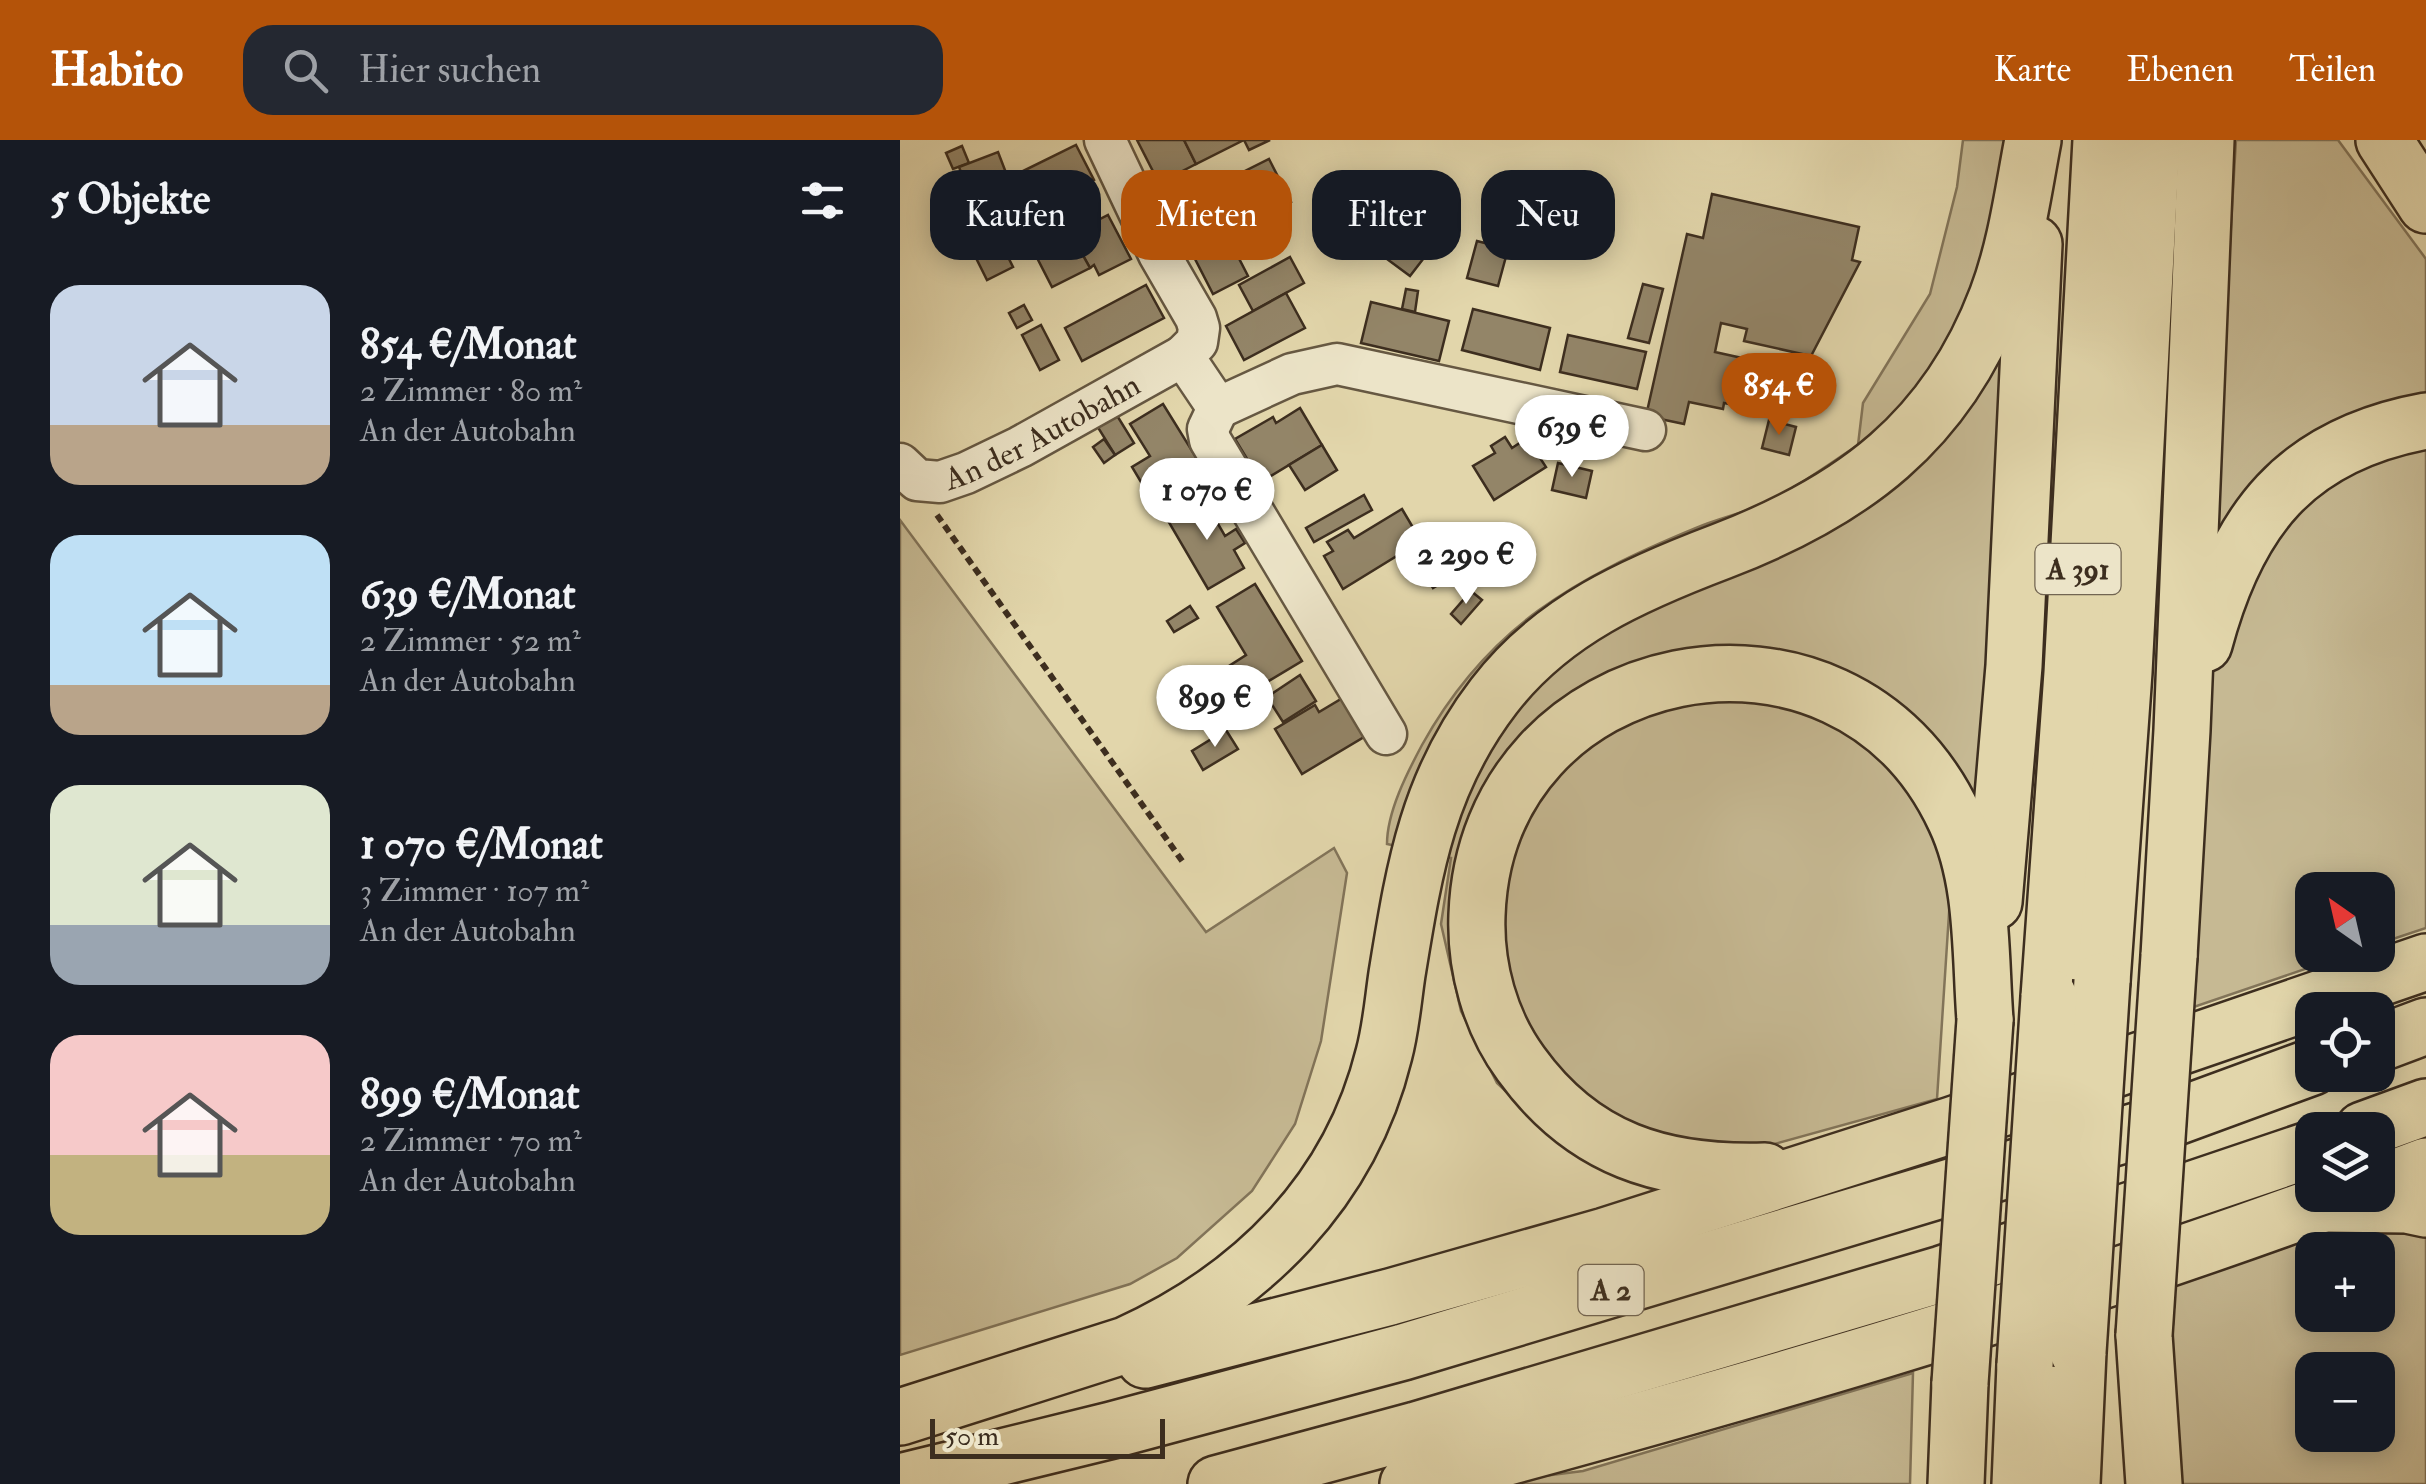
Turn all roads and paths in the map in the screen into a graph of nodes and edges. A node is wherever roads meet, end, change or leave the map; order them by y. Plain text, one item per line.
1 (1104, 140) edge
2 (2036, 140) edge
3 (2100, 140) edge
4 (2152, 140) edge
5 (2206, 140) edge
6 (2384, 140) edge
7 (2426, 205) edge
8 (1183, 356) junction
9 (1218, 408) junction
10 (2426, 421) edge
11 (1645, 430) dead end
12 (900, 464) edge
13 (940, 520) dead end
14 (2182, 730) junction
15 (1386, 734) dead end
16 (1184, 865) dead end
17 (2424, 963) edge
18 (1984, 1020) junction
19 (2426, 1026) edge
20 (2395, 1038) edge
21 (2295, 1073) edge
22 (2426, 1107) edge
23 (2395, 1118) edge
24 (2295, 1155) edge
25 (2426, 1166) edge
26 (1818, 1169) junction
27 (2395, 1178) edge
28 (2395, 1204) edge
29 (2426, 1208) edge
30 (2296, 1212) edge
31 (2144, 1335) junction
32 (1669, 1414) junction
33 (900, 1420) edge
34 (900, 1482) edge
35 (1216, 1484) edge
36 (1408, 1484) edge
37 (1532, 1484) edge
38 (1956, 1484) edge
39 (2020, 1484) edge
40 (2072, 1484) edge
41 (2134, 1484) edge
42 (2154, 1484) edge

1 - 8 street
2 - 18 highway
2 - 33 highway
3 - 39 highway, A 391, bridge
4 - 40 highway, A 391, bridge
5 - 14 highway
6 - 7 highway
8 - 9 street
8 - 12 street, An der Autobahn
9 - 11 street
9 - 15 street
10 - 14 highway
13 - 16 path
14 - 31 highway, bridge
17 - 26 highway
18 - 26 highway
18 - 38 highway, bridge
19 - 20 highway
21 - 34 highway, A 2
22 - 23 highway
24 - 35 highway, A 2
25 - 27 highway
26 - 33 highway
28 - 29 highway
30 - 32 highway
31 - 41 highway
31 - 42 highway
32 - 36 highway
32 - 37 highway

